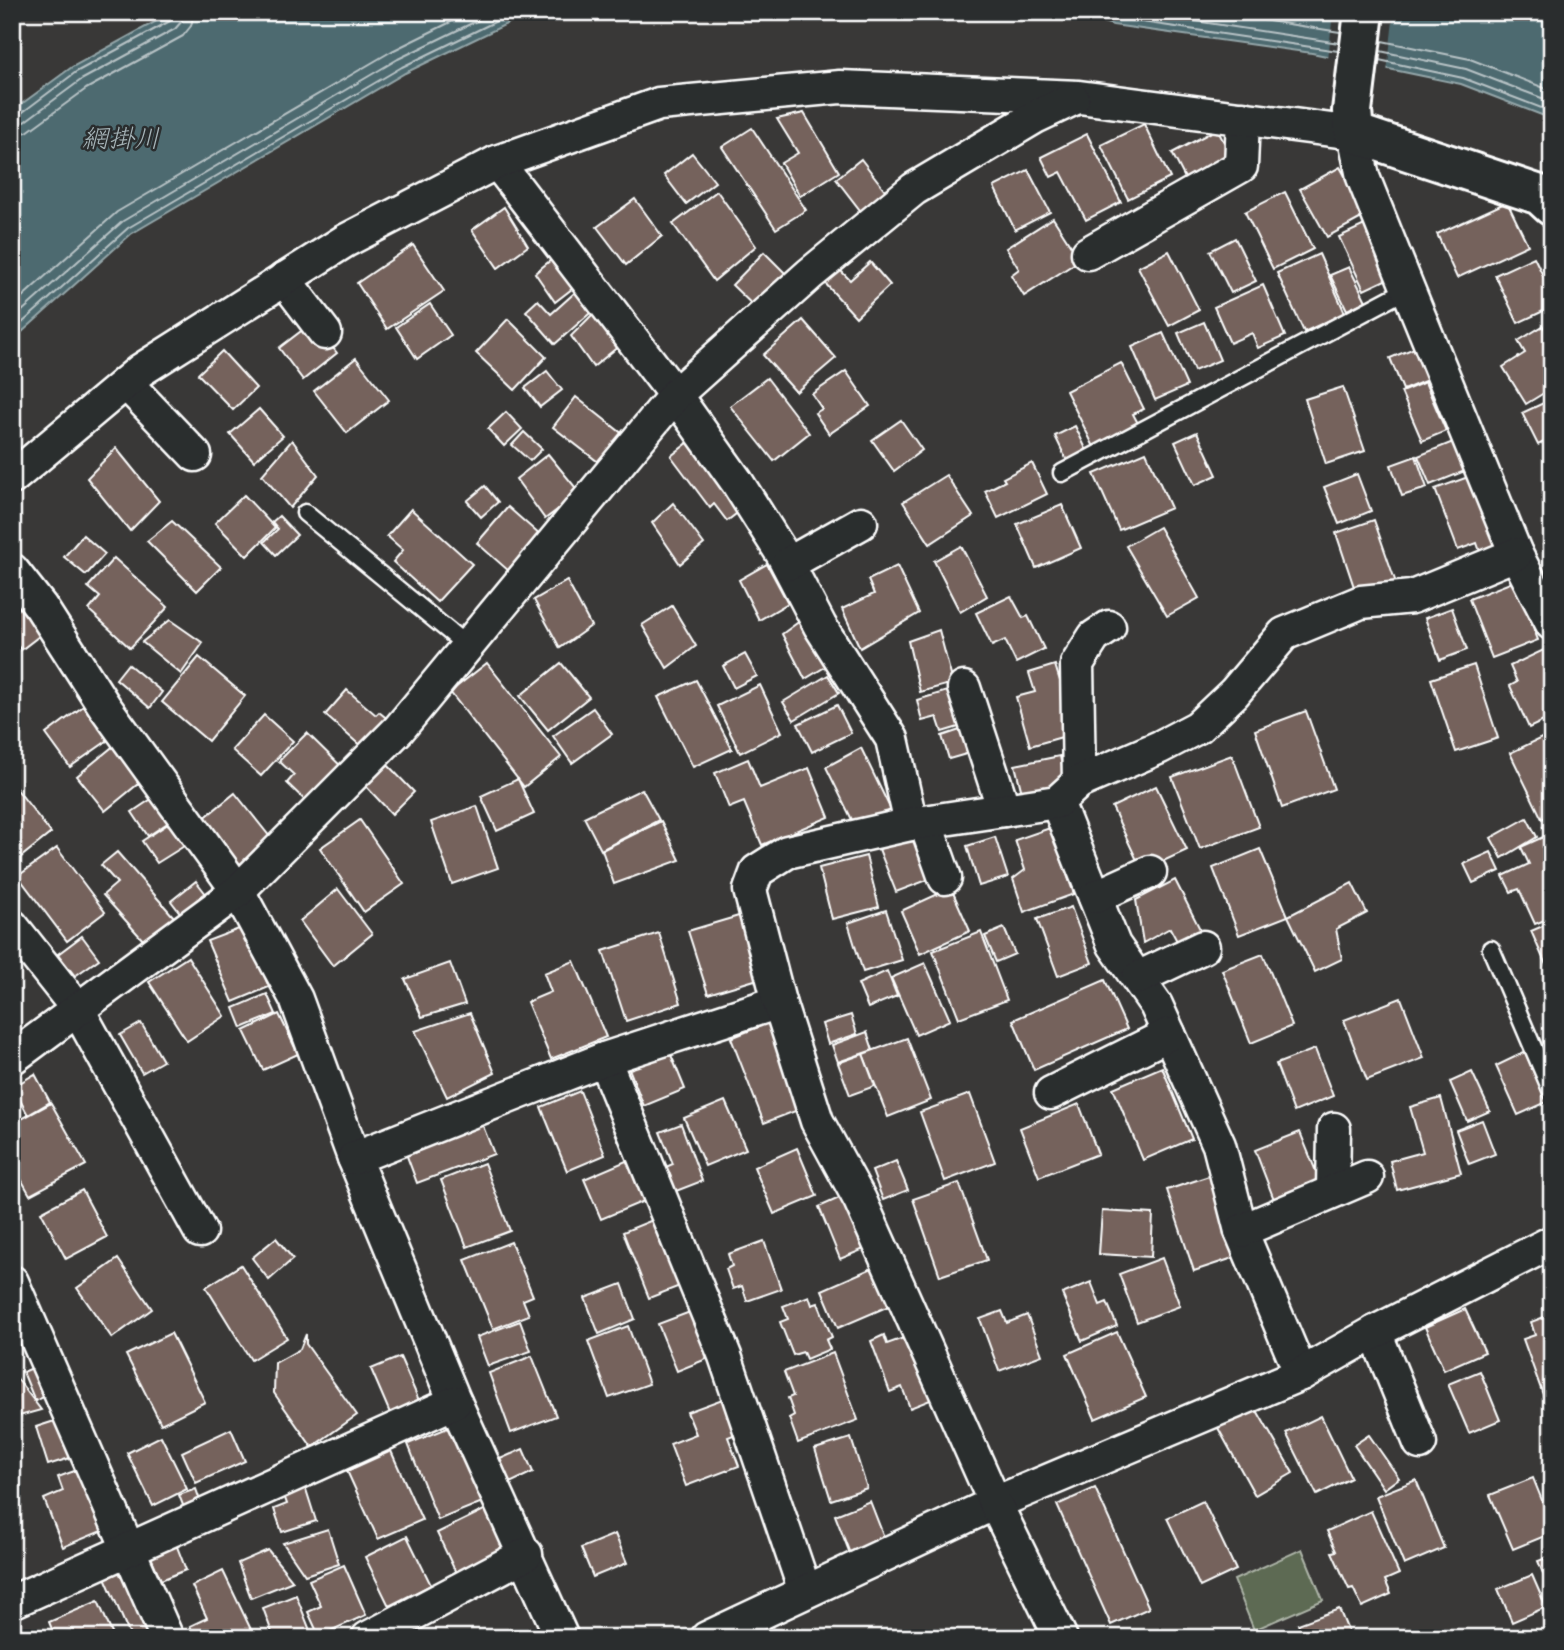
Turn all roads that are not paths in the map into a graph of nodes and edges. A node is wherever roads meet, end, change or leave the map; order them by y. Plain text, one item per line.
1 (1364, 12) edge
2 (1079, 97) junction
3 (1242, 118) junction
4 (1353, 122) junction
5 (497, 162) junction
6 (1552, 206) edge
7 (1088, 253) dead end
8 (284, 279) junction
9 (1408, 289) junction
10 (325, 333) dead end
11 (127, 383) junction
12 (675, 395) junction
13 (195, 455) dead end
14 (1062, 473) dead end
15 (12, 478) edge
16 (304, 513) dead end
17 (861, 523) dead end
18 (1516, 554) junction
19 (788, 564) junction
20 (12, 570) edge
21 (1552, 624) edge
22 (1109, 626) dead end
23 (467, 646) junction
24 (964, 688) dead end
25 (1068, 792) junction
26 (1004, 810) junction
27 (918, 823) junction
28 (1150, 872) dead end
29 (945, 878) dead end
30 (238, 891) junction
31 (1095, 897) junction
32 (12, 926) edge
33 (1203, 947) dead end
34 (1491, 949) dead end
35 (1138, 978) junction
36 (779, 1002) junction
37 (77, 1008) junction
38 (1169, 1034) junction
39 (12, 1058) edge
40 (604, 1059) junction
41 (1552, 1092) edge
42 (1051, 1093) dead end
43 (1334, 1129) dead end
44 (354, 1158) junction
45 (1367, 1177) dead end
46 (1333, 1191) junction
47 (200, 1231) dead end
48 (1241, 1231) junction
49 (1552, 1242) edge
50 (12, 1282) edge
51 (1375, 1332) junction
52 (1301, 1374) junction
53 (455, 1402) junction
54 (1420, 1443) dead end
55 (995, 1503) junction
56 (130, 1549) junction
57 (526, 1554) junction
58 (804, 1591) junction
59 (12, 1602) edge
60 (167, 1638) edge
61 (368, 1638) edge
62 (562, 1638) edge
63 (707, 1638) edge
64 (1061, 1638) edge

1 - 4 street
2 - 3 street
2 - 5 street
2 - 12 street
3 - 4 street
3 - 7 street
4 - 6 street
4 - 9 street
5 - 8 street
5 - 12 street
8 - 10 street
8 - 11 street
9 - 14 lane
9 - 18 street
11 - 13 street
11 - 15 street
12 - 19 street
12 - 23 street
16 - 23 lane
17 - 19 street
18 - 21 street
18 - 25 street
19 - 27 street
20 - 30 street
22 - 25 street
23 - 30 street
24 - 26 street
25 - 26 street
25 - 31 street
26 - 27 street
27 - 29 street
27 - 36 street
28 - 31 street
30 - 37 street
30 - 44 street
31 - 35 street
32 - 37 street
33 - 35 street
34 - 41 lane
35 - 38 street
36 - 40 street
36 - 55 street
37 - 39 street
37 - 47 street
38 - 42 street
38 - 48 street
40 - 44 street
40 - 58 street
43 - 46 street
44 - 53 street
45 - 46 street
46 - 48 street
48 - 52 street
49 - 51 street
50 - 56 street
51 - 52 street
51 - 54 street
52 - 55 street
53 - 56 street
53 - 57 street
55 - 58 street
55 - 64 street
56 - 59 street
56 - 60 street
57 - 61 street
57 - 62 street
58 - 63 street

